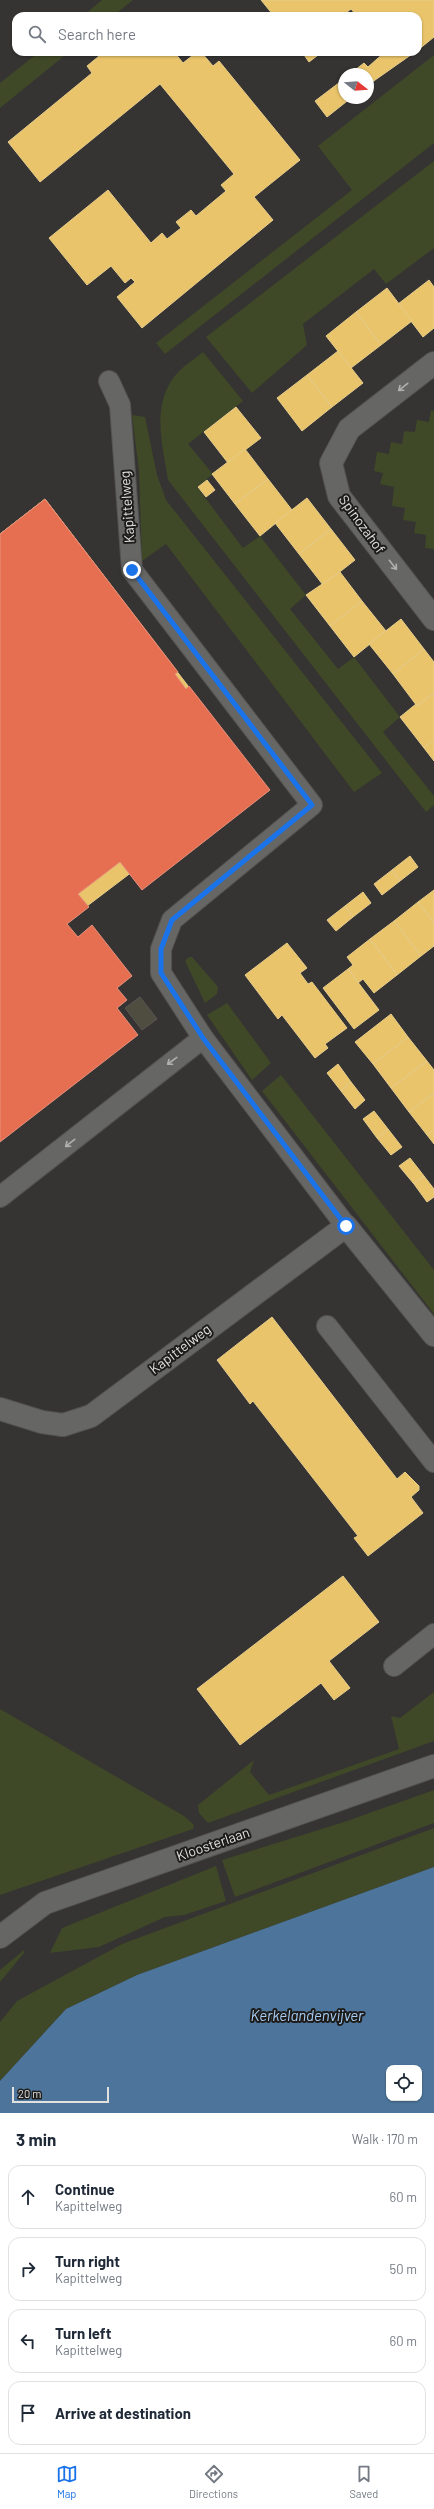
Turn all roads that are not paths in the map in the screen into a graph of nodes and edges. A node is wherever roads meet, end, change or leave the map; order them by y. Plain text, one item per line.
1 (434, 363) edge
2 (108, 380) dead end
3 (434, 619) edge
4 (203, 1038) junction
5 (0, 1197) edge
6 (346, 1226) junction
7 (327, 1326) dead end
8 (434, 1335) edge
9 (0, 1409) edge
10 (434, 1462) edge
11 (434, 1634) edge
12 (394, 1666) dead end
13 (434, 1766) edge
14 (0, 1937) edge

1 -> 3 street, Spinozahof
2 - 4 lane, Kapittelweg
4 -> 5 lane
4 - 6 lane, Kapittelweg
6 - 8 street, Kapittelweg
6 - 9 street, Kapittelweg
7 - 10 lane
11 - 12 lane
13 - 14 street, Kloosterlaan

